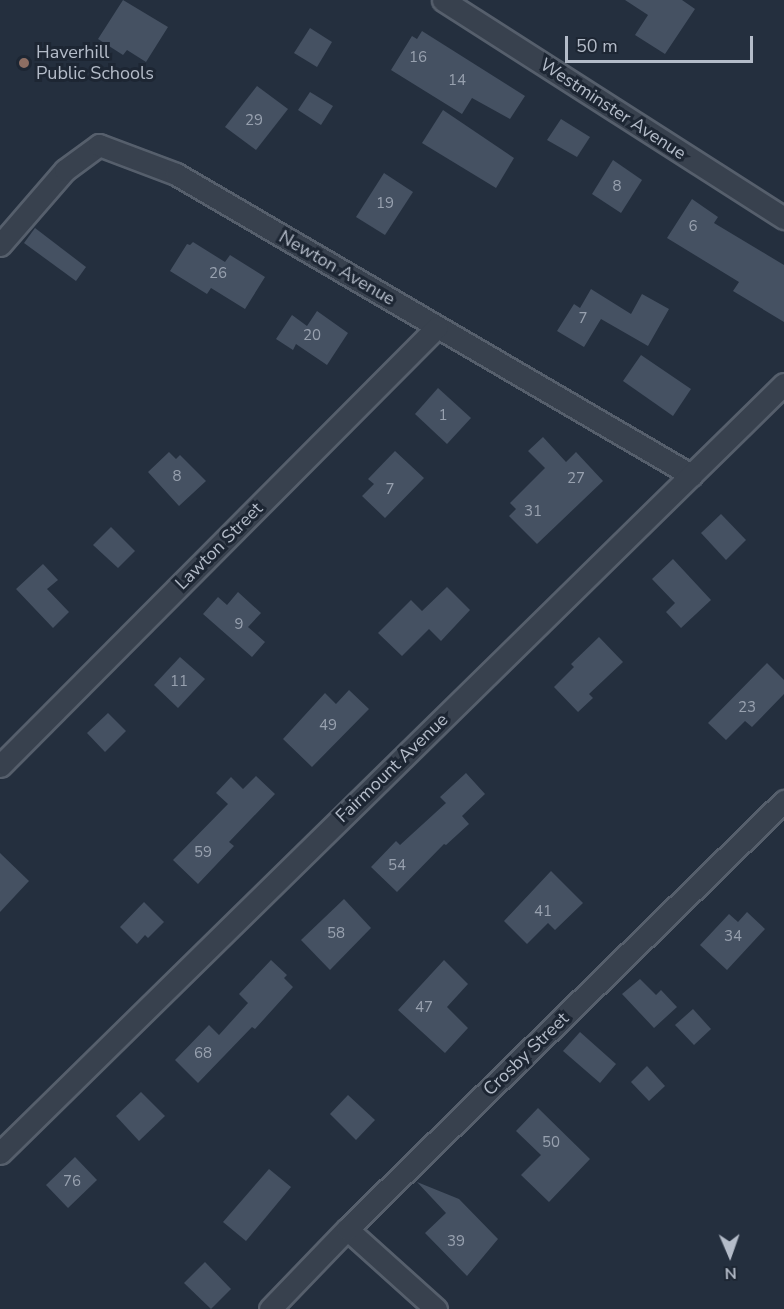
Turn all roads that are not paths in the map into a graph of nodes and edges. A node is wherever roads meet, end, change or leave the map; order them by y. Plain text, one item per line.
1 (443, 0) edge
2 (784, 218) edge
3 (0, 245) edge
4 (437, 327) junction
5 (784, 384) edge
6 (690, 475) junction
7 (0, 766) edge
8 (784, 801) edge
9 (0, 1153) edge
10 (347, 1229) junction
11 (270, 1309) edge
12 (436, 1309) edge

1 - 2 street, Westminster Avenue
3 - 4 street, Newton Avenue
4 - 6 street, Newton Avenue
4 - 7 street, Lawton Street
5 - 6 street, Fairmount Avenue
6 - 9 street, Fairmount Avenue
8 - 10 street, Crosby Street
10 - 11 street, Crosby Street
10 - 12 street

